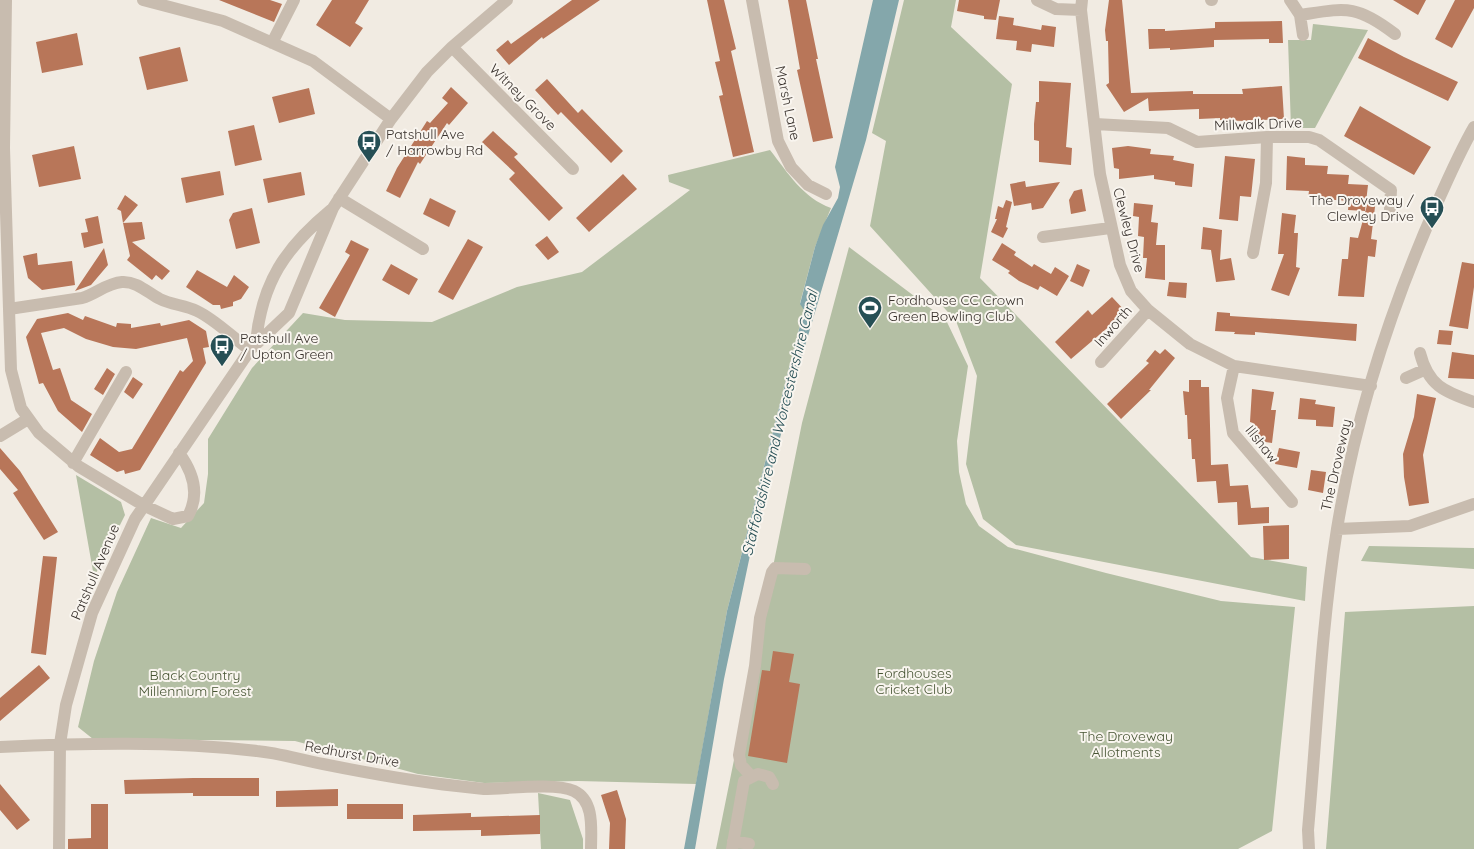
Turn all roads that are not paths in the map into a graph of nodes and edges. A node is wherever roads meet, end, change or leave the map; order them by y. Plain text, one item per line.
1 (6, 0) edge
2 (143, 0) edge
3 (294, 0) edge
4 (507, 0) edge
5 (752, 0) edge
6 (1037, 0) edge
7 (1290, 0) edge
8 (1081, 5) edge
9 (1300, 15) junction
10 (1395, 34) dead end
11 (1303, 35) dead end
12 (272, 43) junction
13 (452, 47) junction
14 (391, 119) junction
15 (1095, 124) junction
16 (1474, 126) edge
17 (1267, 137) junction
18 (2, 148) edge
19 (1468, 150) edge
20 (573, 169) dead end
21 (826, 194) dead end
22 (336, 203) junction
23 (1390, 209) dead end
24 (1110, 228) junction
25 (1043, 237) dead end
26 (423, 249) dead end
27 (1253, 253) dead end
28 (9, 309) junction
29 (1148, 310) junction
30 (253, 346) junction
31 (1420, 353) dead end
32 (1101, 362) dead end
33 (1234, 366) junction
34 (1424, 370) junction
35 (126, 372) dead end
36 (1406, 378) dead end
37 (1371, 386) junction
38 (1474, 402) edge
39 (28, 419) junction
40 (0, 436) edge
41 (179, 454) junction
42 (73, 463) junction
43 (1292, 502) dead end
44 (1474, 504) edge
45 (144, 505) junction
46 (1337, 529) junction
47 (805, 568) dead end
48 (60, 744) junction
49 (0, 747) edge
50 (751, 776) junction
51 (773, 784) dead end
52 (1308, 830) junction
53 (749, 844) dead end
54 (732, 845) edge
55 (59, 849) edge
56 (591, 849) edge
57 (1300, 849) edge
58 (1309, 849) edge

1 - 18 street
2 - 12 street
3 - 12 street
4 - 13 street, Patshull Avenue
5 - 21 street, Marsh Lane
6 - 8 street
7 - 9 street
8 - 15 street, Clewley Drive
9 - 10 street
9 - 11 street
12 - 14 street
13 - 14 street, Patshull Avenue
13 - 20 street, Witney Grove
14 - 22 street, Patshull Avenue
15 - 17 street, Millwalk Drive
15 - 24 street, Clewley Drive
16 - 19 street, The Droveway
17 - 23 street, Millwalk Drive
17 - 27 street
18 - 28 street
19 - 37 street, The Droveway
22 - 26 street
22 - 30 street, Patshull Avenue
22 - 30 street, Patshull Avenue
24 - 25 street
24 - 29 street, Clewley Drive
28 - 30 street
28 - 39 street
29 - 32 street, Inworth
29 - 33 street, Clewley Drive
30 - 41 street, Patshull Avenue
31 - 34 street
33 - 37 street, Clewley Drive
33 - 43 street, Illshaw
34 - 36 street
34 - 38 street
35 - 42 street
37 - 46 street, The Droveway
39 - 40 street
39 - 42 street
41 - 45 street, Patshull Avenue
41 - 45 street
42 - 45 street
44 - 46 street
45 - 48 street, Patshull Avenue
46 - 52 street, The Droveway
47 - 50 street
48 - 49 street, Redhurst Drive
48 - 55 street, Patshull Avenue
48 - 56 street, Redhurst Drive
50 - 51 street
50 - 54 street
52 - 57 street, The Droveway
52 - 58 street, The Droveway
53 - 54 street

